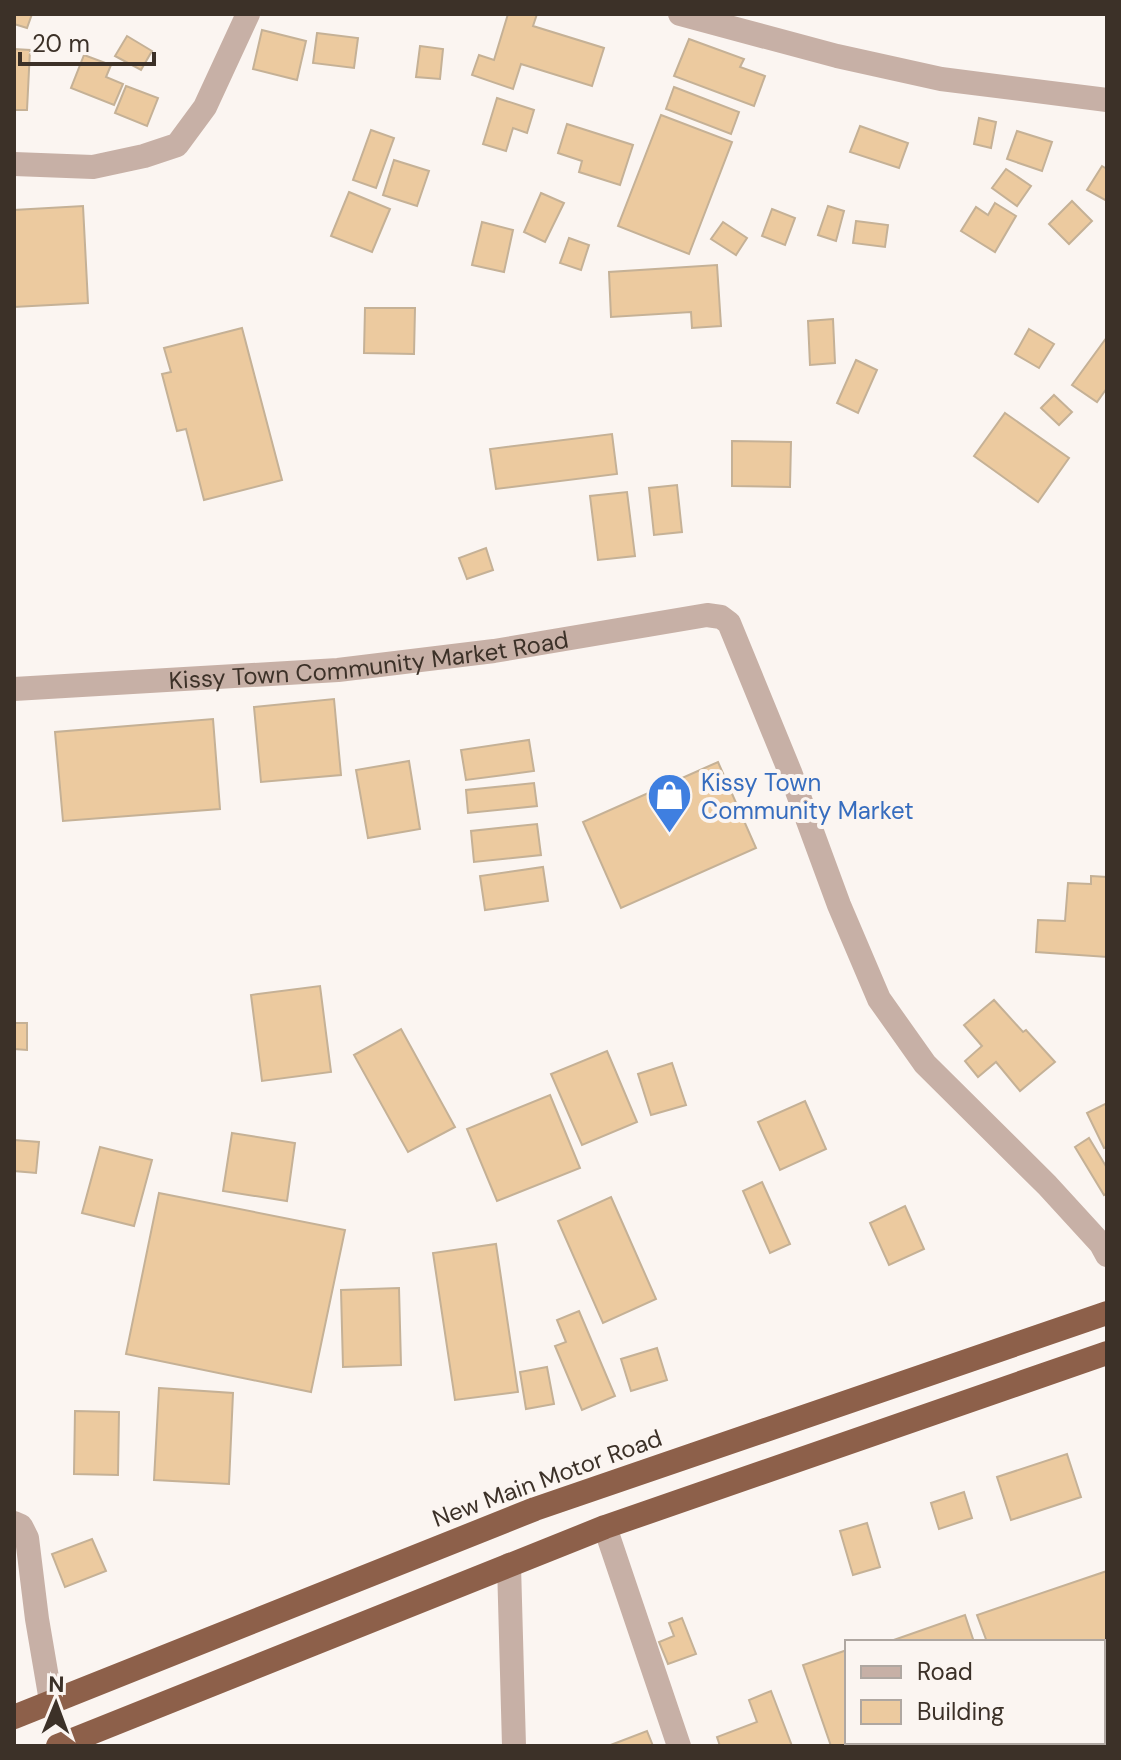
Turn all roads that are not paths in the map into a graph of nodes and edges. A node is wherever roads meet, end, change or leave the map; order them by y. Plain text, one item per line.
1 (247, 14) edge
2 (680, 14) edge
3 (1107, 100) edge
4 (14, 164) edge
5 (14, 689) edge
6 (1107, 1255) edge
7 (1107, 1313) edge
8 (1107, 1353) edge
9 (14, 1523) edge
10 (605, 1527) junction
11 (509, 1565) junction
12 (51, 1701) junction
13 (14, 1717) edge
14 (58, 1746) edge
15 (514, 1746) edge
16 (679, 1746) edge

1 - 4 street
2 - 3 street
5 - 6 street, Kissy Town Community Market Road
7 - 12 highway, New Main Motor Road
8 - 10 highway
9 - 12 street
10 - 11 highway
10 - 16 street
11 - 14 highway
11 - 15 street
12 - 13 highway, New Main Motor Road

